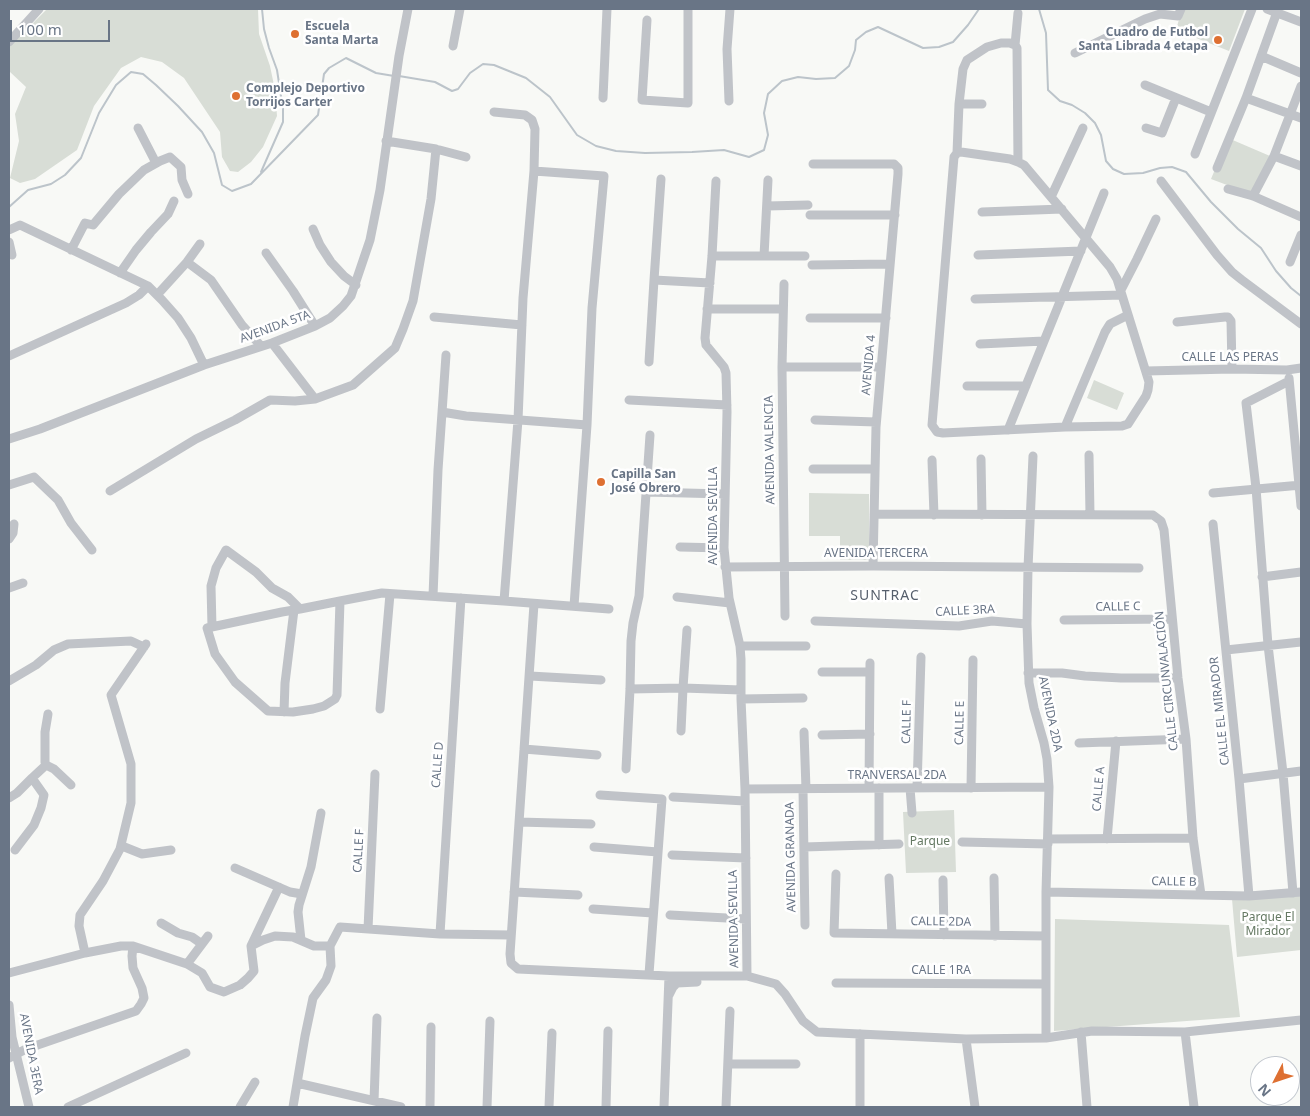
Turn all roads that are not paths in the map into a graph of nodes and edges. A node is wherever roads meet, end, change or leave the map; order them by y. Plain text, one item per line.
1 (39, 9) edge
2 (408, 9) edge
3 (460, 9) edge
4 (607, 9) edge
5 (688, 9) edge
6 (730, 9) edge
7 (1181, 9) edge
8 (1252, 9) edge
9 (1267, 9) edge
10 (1277, 12) junction
11 (1018, 13) dead end
12 (647, 20) dead end
13 (1301, 22) edge
14 (9, 42) edge
15 (1015, 45) junction
16 (453, 46) dead end
17 (1075, 53) dead end
18 (1261, 56) junction
19 (1301, 73) edge
20 (1145, 85) dead end
21 (1301, 86) edge
22 (603, 98) dead end
23 (1176, 98) junction
24 (1246, 98) junction
25 (729, 101) dead end
26 (959, 104) junction
27 (982, 104) dead end
28 (494, 112) dead end
29 (1211, 112) junction
30 (1290, 114) junction
31 (1301, 118) edge
32 (138, 128) dead end
33 (1083, 128) dead end
34 (1146, 128) dead end
35 (386, 141) junction
36 (436, 149) junction
37 (957, 153) junction
38 (1195, 154) dead end
39 (1274, 156) junction
40 (466, 157) dead end
41 (1018, 162) junction
42 (156, 163) junction
43 (813, 164) dead end
44 (1301, 166) edge
45 (1217, 168) dead end
46 (534, 171) junction
47 (661, 179) dead end
48 (768, 180) dead end
49 (716, 181) dead end
50 (1161, 181) dead end
51 (1228, 189) dead end
52 (1104, 193) dead end
53 (188, 194) dead end
54 (1253, 196) junction
55 (1052, 197) junction
56 (174, 201) dead end
57 (808, 205) dead end
58 (766, 206) junction
59 (1062, 209) junction
60 (982, 212) dead end
61 (810, 215) dead end
62 (895, 215) junction
63 (1301, 216) edge
64 (1156, 219) dead end
65 (313, 229) dead end
66 (9, 230) edge
67 (1301, 235) edge
68 (1086, 237) junction
69 (9, 242) edge
70 (200, 244) dead end
71 (71, 250) junction
72 (1081, 251) junction
73 (266, 253) dead end
74 (12, 255) dead end
75 (978, 255) dead end
76 (712, 256) junction
77 (764, 256) junction
78 (805, 256) dead end
79 (187, 262) junction
80 (1290, 262) dead end
81 (812, 264) dead end
82 (890, 264) junction
83 (120, 273) junction
84 (654, 280) junction
85 (710, 283) junction
86 (784, 284) dead end
87 (356, 285) junction
88 (148, 286) junction
89 (1121, 292) junction
90 (157, 295) junction
91 (1062, 297) junction
92 (975, 298) dead end
93 (707, 309) junction
94 (783, 309) junction
95 (1128, 315) junction
96 (434, 317) dead end
97 (810, 318) dead end
98 (886, 318) junction
99 (1177, 322) dead end
100 (1301, 324) edge
101 (522, 325) junction
102 (315, 326) junction
103 (1044, 341) junction
104 (272, 343) junction
105 (980, 344) dead end
106 (261, 346) junction
107 (446, 355) dead end
108 (9, 356) edge
109 (649, 362) dead end
110 (204, 365) junction
111 (782, 367) junction
112 (881, 367) junction
113 (1301, 368) edge
114 (1232, 369) junction
115 (1288, 370) junction
116 (1146, 371) junction
117 (1159, 371) junction
118 (1289, 381) junction
119 (1149, 382) junction
120 (967, 386) dead end
121 (1026, 386) junction
122 (315, 398) junction
123 (629, 400) dead end
124 (727, 405) junction
125 (442, 412) junction
126 (518, 420) junction
127 (815, 420) dead end
128 (876, 422) junction
129 (587, 425) junction
130 (1065, 427) junction
131 (1008, 430) junction
132 (650, 435) dead end
133 (9, 439) edge
134 (1089, 455) dead end
135 (1033, 456) dead end
136 (982, 459) dead end
137 (932, 460) dead end
138 (813, 469) dead end
139 (875, 469) junction
140 (9, 485) edge
141 (1300, 485) edge
142 (1256, 488) junction
143 (110, 490) dead end
144 (646, 492) junction
145 (1213, 493) dead end
146 (725, 494) junction
147 (1301, 506) edge
148 (874, 514) junction
149 (934, 515) junction
150 (982, 515) junction
151 (1090, 515) junction
152 (1030, 516) junction
153 (14, 524) dead end
154 (1213, 524) dead end
155 (9, 539) edge
156 (680, 546) dead end
157 (724, 548) junction
158 (92, 550) dead end
159 (725, 566) junction
160 (784, 566) junction
161 (873, 566) junction
162 (1028, 568) junction
163 (1139, 568) dead end
164 (1301, 572) edge
165 (1262, 577) junction
166 (23, 583) dead end
167 (9, 588) edge
168 (390, 594) junction
169 (433, 596) junction
170 (677, 597) dead end
171 (461, 598) junction
172 (340, 601) junction
173 (504, 601) junction
174 (730, 603) junction
175 (534, 604) junction
176 (574, 606) junction
177 (609, 609) dead end
178 (297, 610) junction
179 (785, 616) dead end
180 (1172, 619) junction
181 (1064, 620) dead end
182 (815, 621) dead end
183 (1026, 624) junction
184 (212, 627) junction
185 (688, 630) dead end
186 (1301, 642) edge
187 (1268, 645) junction
188 (740, 646) junction
189 (806, 646) dead end
190 (1226, 650) junction
191 (921, 657) dead end
192 (973, 660) dead end
193 (870, 663) dead end
194 (822, 672) dead end
195 (870, 672) junction
196 (1028, 674) junction
197 (530, 676) junction
198 (1178, 678) junction
199 (601, 680) dead end
200 (9, 681) edge
201 (683, 688) junction
202 (630, 689) junction
203 (741, 694) junction
204 (803, 698) dead end
205 (380, 709) dead end
206 (284, 712) junction
207 (48, 714) dead end
208 (681, 731) dead end
209 (804, 732) dead end
210 (870, 734) junction
211 (822, 735) dead end
212 (1186, 739) junction
213 (1116, 741) junction
214 (1080, 743) dead end
215 (524, 749) junction
216 (597, 755) dead end
217 (46, 765) junction
218 (626, 769) dead end
219 (1301, 771) edge
220 (1283, 773) junction
221 (376, 774) dead end
222 (32, 778) junction
223 (1239, 779) junction
224 (71, 785) dead end
225 (1049, 787) junction
226 (874, 788) junction
227 (914, 788) junction
228 (971, 788) junction
229 (745, 789) junction
230 (804, 789) junction
231 (600, 795) dead end
232 (673, 797) dead end
233 (9, 798) edge
234 (745, 800) junction
235 (912, 812) dead end
236 (321, 813) dead end
237 (519, 822) junction
238 (591, 824) dead end
239 (1193, 838) junction
240 (1107, 839) junction
241 (962, 842) dead end
242 (1048, 842) junction
243 (899, 844) dead end
244 (880, 845) junction
245 (122, 846) junction
246 (594, 847) dead end
247 (804, 847) junction
248 (15, 850) dead end
249 (171, 850) dead end
250 (658, 852) junction
251 (672, 855) dead end
252 (746, 858) junction
253 (235, 868) dead end
254 (836, 874) dead end
255 (889, 878) dead end
256 (994, 878) dead end
257 (943, 880) dead end
258 (279, 888) junction
259 (514, 892) junction
260 (1046, 892) junction
261 (1297, 892) edge
262 (302, 894) junction
263 (578, 895) dead end
264 (1201, 895) junction
265 (1249, 896) junction
266 (593, 908) dead end
267 (654, 912) junction
268 (670, 915) dead end
269 (746, 919) junction
270 (161, 924) dead end
271 (805, 925) dead end
272 (368, 929) junction
273 (440, 934) junction
274 (892, 934) junction
275 (511, 935) junction
276 (944, 935) junction
277 (208, 936) dead end
278 (995, 936) junction
279 (1046, 936) junction
280 (301, 940) junction
281 (202, 944) junction
282 (133, 946) junction
283 (251, 946) junction
284 (330, 946) junction
285 (85, 953) junction
286 (187, 964) junction
287 (9, 973) edge
288 (649, 974) junction
289 (669, 976) junction
290 (719, 976) junction
291 (747, 976) junction
292 (836, 983) dead end
293 (1046, 984) junction
294 (669, 995) junction
295 (9, 1005) edge
296 (730, 1011) dead end
297 (377, 1018) dead end
298 (1301, 1020) edge
299 (490, 1021) dead end
300 (431, 1027) dead end
301 (608, 1032) dead end
302 (1081, 1032) junction
303 (1185, 1032) junction
304 (552, 1033) dead end
305 (860, 1034) junction
306 (966, 1038) junction
307 (1046, 1038) junction
308 (186, 1053) dead end
309 (12, 1056) edge
310 (728, 1064) junction
311 (796, 1064) dead end
312 (255, 1082) dead end
313 (297, 1083) junction
314 (374, 1101) junction
315 (29, 1107) edge
316 (68, 1107) edge
317 (240, 1107) edge
318 (294, 1107) edge
319 (401, 1107) edge
320 (430, 1107) edge
321 (487, 1107) edge
322 (549, 1107) edge
323 (606, 1107) edge
324 (664, 1107) edge
325 (726, 1107) edge
326 (860, 1107) edge
327 (975, 1107) edge
328 (1087, 1107) edge
329 (1194, 1107) edge

1 - 14 street
2 - 35 street, AVENIDA 5TA
3 - 16 street
4 - 22 street
5 - 12 street
6 - 25 street
7 - 17 street
8 - 29 street
9 - 10 street
10 - 13 street
10 - 18 street
11 - 15 street
15 - 26 street
15 - 41 street
18 - 19 street
18 - 24 street
20 - 23 street
21 - 30 street
23 - 29 street
23 - 34 street
24 - 30 street
24 - 45 street
26 - 27 street
26 - 37 street
28 - 46 street
29 - 38 street
30 - 31 street
30 - 39 street
32 - 42 street
33 - 55 street
35 - 36 street
35 - 87 street, AVENIDA 5TA
36 - 40 street
36 - 122 street
37 - 41 street
37 - 131 street
39 - 44 street
39 - 54 street
41 - 55 street
42 - 53 street
42 - 71 street
43 - 62 street, AVENIDA 4
46 - 101 street
46 - 129 street
47 - 84 street
48 - 58 street
49 - 76 street, AVENIDA SEVILLA
50 - 100 street
51 - 54 street
52 - 68 street
54 - 63 street
55 - 59 street
56 - 83 street
57 - 58 street
58 - 77 street
59 - 60 street
59 - 68 street
61 - 62 street
62 - 82 street, AVENIDA 4
64 - 89 street
65 - 87 street
66 - 71 street
67 - 80 street
68 - 72 street
68 - 89 street
69 - 74 street
70 - 79 street
71 - 83 street
72 - 75 street
72 - 91 street
73 - 102 street
76 - 77 street
76 - 85 street, AVENIDA SEVILLA
77 - 78 street
79 - 90 street
79 - 106 street
81 - 82 street
82 - 98 street, AVENIDA 4
83 - 88 street
84 - 85 street
84 - 109 street
85 - 93 street, AVENIDA SEVILLA
86 - 94 street, AVENIDA VALENCIA
87 - 102 street, AVENIDA 5TA
88 - 90 street
88 - 108 street
89 - 91 street
89 - 95 street
90 - 110 street
91 - 92 street
91 - 103 street
93 - 94 street
93 - 124 street, AVENIDA SEVILLA
94 - 111 street, AVENIDA VALENCIA
95 - 116 street
95 - 130 street
96 - 101 street
97 - 98 street
98 - 112 street, AVENIDA 4
99 - 114 street
101 - 126 street
102 - 104 street, AVENIDA 5TA
103 - 105 street
103 - 121 street
104 - 106 street, AVENIDA 5TA
104 - 122 street
106 - 110 street, AVENIDA 5TA
107 - 125 street
110 - 133 street, AVENIDA 5TA
111 - 112 street
111 - 160 street, AVENIDA VALENCIA
112 - 128 street, AVENIDA 4
113 - 115 street, CALLE LAS PERAS
114 - 115 street, CALLE LAS PERAS
114 - 117 street, CALLE LAS PERAS
115 - 118 street
116 - 117 street, CALLE LAS PERAS
116 - 119 street
117 - 119 street
118 - 141 street
118 - 142 street
119 - 130 street
120 - 121 street
121 - 131 street
122 - 143 street
123 - 124 street
124 - 146 street, AVENIDA SEVILLA
125 - 126 street
125 - 169 street
126 - 129 street
126 - 173 street
127 - 128 street
128 - 139 street, AVENIDA 4
129 - 176 street
130 - 131 street
132 - 144 street
134 - 151 street
135 - 152 street, AVENIDA 2DA
136 - 150 street
137 - 149 street
138 - 139 street
139 - 148 street, AVENIDA 4
140 - 158 street
141 - 142 street
141 - 147 street
142 - 145 street
142 - 165 street
144 - 146 street
144 - 202 street
146 - 157 street, AVENIDA SEVILLA
148 - 149 street
148 - 161 street, AVENIDA 4
149 - 150 street
150 - 152 street
151 - 152 street
151 - 180 street, CALLE CIRCUNVALACIÓN
152 - 162 street, AVENIDA 2DA
153 - 155 street
154 - 190 street, CALLE EL MIRADOR
156 - 157 street
157 - 159 street, AVENIDA SEVILLA
159 - 160 street, AVENIDA TERCERA
159 - 174 street, AVENIDA SEVILLA
160 - 161 street, AVENIDA TERCERA
160 - 179 street, AVENIDA VALENCIA
161 - 162 street, AVENIDA TERCERA
162 - 163 street, AVENIDA TERCERA
162 - 183 street, AVENIDA 2DA
164 - 165 street
165 - 187 street
166 - 167 street
168 - 169 street
168 - 172 street
168 - 205 street
169 - 171 street
170 - 174 street
171 - 173 street
171 - 273 street, CALLE D
172 - 178 street
172 - 206 street
173 - 175 street
174 - 188 street, AVENIDA SEVILLA
175 - 176 street
175 - 197 street
176 - 177 street
178 - 184 street
178 - 184 street
178 - 206 street
180 - 181 street, CALLE C
180 - 198 street, CALLE CIRCUNVALACIÓN
182 - 183 street, CALLE 3RA
183 - 196 street, AVENIDA 2DA
184 - 206 street
185 - 201 street
186 - 187 street
187 - 190 street
187 - 220 street
188 - 189 street
188 - 203 street, AVENIDA SEVILLA
190 - 223 street, CALLE EL MIRADOR
191 - 227 street, CALLE F
192 - 228 street, CALLE E
193 - 195 street
194 - 195 street
195 - 210 street
196 - 198 street
196 - 225 street, AVENIDA 2DA
197 - 199 street
197 - 215 street
198 - 212 street, CALLE CIRCUNVALACIÓN
200 - 245 street
201 - 202 street
201 - 203 street
201 - 208 street
202 - 218 street
203 - 204 street
203 - 229 street, AVENIDA SEVILLA
207 - 217 street
209 - 230 street, AVENIDA GRANADA
210 - 211 street
210 - 226 street
212 - 213 street
212 - 239 street, CALLE CIRCUNVALACIÓN
213 - 214 street
213 - 240 street, CALLE A
215 - 216 street
215 - 237 street
217 - 222 street
217 - 224 street
219 - 220 street
220 - 223 street
220 - 261 street
221 - 272 street, CALLE F
222 - 233 street
222 - 248 street
223 - 265 street, CALLE EL MIRADOR
225 - 228 street, TRANVERSAL 2DA
225 - 242 street, AVENIDA 2DA
226 - 227 street, TRANVERSAL 2DA
226 - 230 street, TRANVERSAL 2DA
226 - 244 street
227 - 228 street, TRANVERSAL 2DA
227 - 235 street, CALLE F
229 - 230 street, TRANVERSAL 2DA
229 - 234 street, AVENIDA SEVILLA
230 - 247 street, AVENIDA GRANADA
231 - 250 street
232 - 234 street
234 - 252 street, AVENIDA SEVILLA
236 - 262 street
237 - 238 street
237 - 259 street
239 - 240 street
239 - 264 street, CALLE CIRCUNVALACIÓN
240 - 242 street
241 - 242 street
242 - 260 street, AVENIDA 2DA
243 - 244 street
244 - 247 street
245 - 249 street
245 - 285 street
246 - 250 street
247 - 271 street, AVENIDA GRANADA
250 - 267 street
251 - 252 street
252 - 269 street, AVENIDA SEVILLA
253 - 258 street
254 - 274 street, CALLE 2DA
255 - 274 street
256 - 278 street
257 - 276 street
258 - 262 street
258 - 283 street
259 - 263 street
259 - 275 street
260 - 264 street, CALLE B
260 - 279 street, AVENIDA 2DA
261 - 265 street, CALLE B
262 - 280 street
264 - 265 street, CALLE B
266 - 267 street
267 - 288 street
268 - 269 street
269 - 291 street, AVENIDA SEVILLA
270 - 281 street
272 - 273 street
272 - 284 street
273 - 275 street
274 - 276 street, CALLE 2DA
275 - 288 street
276 - 278 street, CALLE 2DA
277 - 281 street
278 - 279 street, CALLE 2DA
279 - 293 street, AVENIDA 2DA
280 - 283 street
280 - 284 street
281 - 286 street
282 - 285 street
282 - 286 street
282 - 309 street
283 - 286 street
284 - 313 street
285 - 287 street
288 - 289 street
289 - 290 street
289 - 294 street
290 - 291 street
290 - 294 street
291 - 305 street
292 - 293 street, CALLE 1RA
293 - 307 street, AVENIDA 2DA
294 - 324 street
295 - 309 street, AVENIDA 3ERA
296 - 310 street
297 - 314 street
298 - 303 street
299 - 321 street
300 - 320 street
301 - 323 street
302 - 303 street
302 - 307 street
302 - 328 street
303 - 329 street
304 - 322 street
305 - 306 street
305 - 326 street
306 - 307 street
306 - 327 street
308 - 316 street
309 - 315 street, AVENIDA 3ERA
310 - 311 street
310 - 325 street
312 - 317 street
313 - 314 street
313 - 318 street
314 - 319 street

